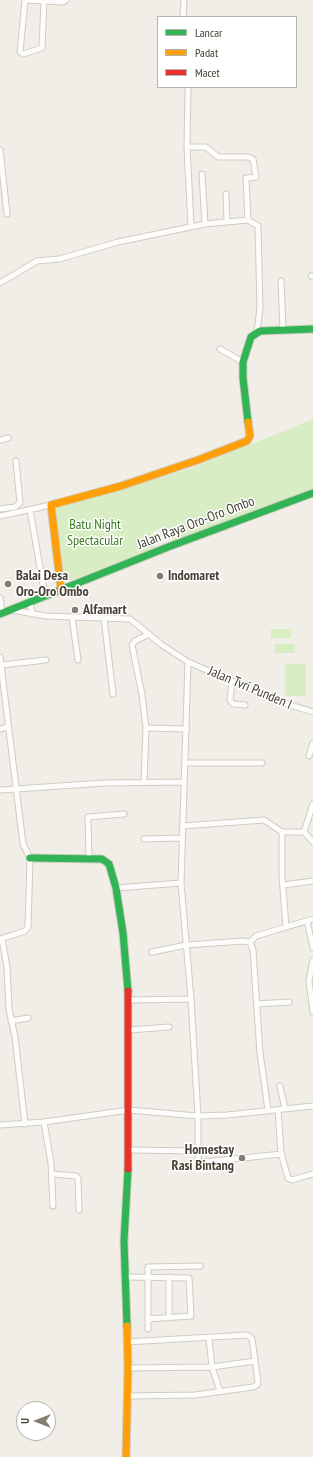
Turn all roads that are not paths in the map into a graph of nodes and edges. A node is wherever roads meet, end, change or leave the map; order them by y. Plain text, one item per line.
1 (25, 0) edge
2 (44, 0) edge
3 (66, 0) edge
4 (184, 0) edge
5 (183, 16) edge
6 (188, 88) edge
7 (187, 147) junction
8 (0, 150) edge
9 (202, 174) dead end
10 (1, 185) edge
11 (226, 194) dead end
12 (7, 214) dead end
13 (248, 220) junction
14 (227, 222) junction
15 (205, 224) junction
16 (191, 226) junction
17 (281, 281) dead end
18 (0, 283) edge
19 (313, 329) edge
20 (283, 330) junction
21 (257, 332) junction
22 (220, 349) dead end
23 (243, 362) junction
24 (8, 438) dead end
25 (0, 440) edge
26 (16, 461) dead end
27 (313, 493) edge
28 (51, 505) junction
29 (0, 509) edge
30 (30, 510) junction
31 (0, 516) edge
32 (61, 589) junction
33 (45, 596) junction
34 (0, 598) edge
35 (30, 602) junction
36 (12, 610) junction
37 (1, 614) edge
38 (32, 614) junction
39 (72, 617) junction
40 (104, 618) junction
41 (149, 634) junction
42 (0, 658) edge
43 (46, 660) dead end
44 (78, 660) dead end
45 (188, 662) junction
46 (1, 664) edge
47 (232, 681) junction
48 (113, 694) dead end
49 (245, 706) dead end
50 (313, 712) edge
51 (8, 727) junction
52 (146, 728) junction
53 (0, 729) edge
54 (187, 729) junction
55 (313, 743) edge
56 (310, 756) dead end
57 (186, 763) junction
58 (262, 763) dead end
59 (144, 782) junction
60 (184, 782) junction
61 (16, 789) junction
62 (0, 790) edge
63 (313, 804) edge
64 (124, 814) dead end
65 (182, 826) junction
66 (282, 832) junction
67 (304, 832) junction
68 (181, 838) junction
69 (144, 839) dead end
70 (313, 842) edge
71 (30, 858) junction
72 (89, 858) junction
73 (313, 881) edge
74 (181, 883) junction
75 (283, 884) junction
76 (116, 888) junction
77 (313, 919) edge
78 (307, 921) junction
79 (286, 927) junction
80 (1, 939) edge
81 (250, 942) junction
82 (186, 945) junction
83 (313, 948) edge
84 (152, 952) dead end
85 (313, 960) edge
86 (191, 999) junction
87 (129, 1000) junction
88 (288, 1002) dead end
89 (257, 1004) junction
90 (313, 1012) edge
91 (28, 1018) dead end
92 (11, 1022) junction
93 (169, 1026) dead end
94 (129, 1030) junction
95 (280, 1086) dead end
96 (313, 1106) edge
97 (285, 1109) junction
98 (129, 1110) junction
99 (268, 1110) junction
100 (278, 1110) junction
101 (198, 1116) junction
102 (44, 1122) junction
103 (25, 1124) junction
104 (0, 1125) edge
105 (129, 1150) junction
106 (198, 1151) junction
107 (282, 1154) junction
108 (52, 1174) junction
109 (313, 1174) edge
110 (53, 1206) dead end
111 (79, 1210) dead end
112 (200, 1266) dead end
113 (124, 1277) junction
114 (148, 1277) junction
115 (169, 1277) junction
116 (169, 1318) junction
117 (148, 1319) junction
118 (148, 1328) dead end
119 (209, 1338) junction
120 (126, 1342) junction
121 (255, 1361) junction
122 (212, 1367) junction
123 (128, 1368) junction
124 (220, 1391) junction
125 (128, 1396) junction
126 (126, 1457) edge

1 - 2 street
1 - 2 street
2 - 3 street
4 - 5 street
6 - 7 street
7 - 13 street
7 - 16 street
8 - 10 street
9 - 15 street
10 - 12 street
11 - 14 street
13 - 14 street
13 - 21 street
14 - 15 street
15 - 16 street
16 - 18 street
17 - 20 street
19 - 20 street
20 - 21 street
21 - 23 street
22 - 23 street
23 - 28 street
24 - 25 street
26 - 29 street
27 - 32 street, Jalan Raya Oro-Oro Ombo
28 - 30 street
28 - 32 street
30 - 31 street
30 - 33 street
32 - 33 street, Jalan Raya Oro-Oro Ombo
33 - 35 street, Jalan Raya Oro-Oro Ombo
34 - 37 street
35 - 36 street, Jalan Raya Oro-Oro Ombo
35 - 38 street
36 - 37 street, Jalan Raya Oro-Oro Ombo
36 - 38 street, Jalan Tvri Punden I
38 - 39 street, Jalan Tvri Punden I
39 - 40 street, Jalan Tvri Punden I
39 - 44 street
40 - 41 street, Jalan Tvri Punden I
40 - 48 street
41 - 45 street, Jalan Tvri Punden I
41 - 52 street
42 - 46 street
43 - 46 street
45 - 47 street, Jalan Tvri Punden I
45 - 54 street
46 - 51 street
47 - 49 street
47 - 50 street, Jalan Tvri Punden I
51 - 53 street
51 - 61 street
52 - 54 street
52 - 59 street
54 - 57 street
55 - 56 street
57 - 58 street
57 - 60 street
59 - 60 street
59 - 61 street
60 - 65 street
61 - 62 street
61 - 71 street
63 - 67 street
64 - 72 street
65 - 66 street
65 - 68 street
66 - 67 street
66 - 75 street
67 - 70 street
68 - 69 street
68 - 74 street
71 - 72 street
71 - 80 street
72 - 76 street
73 - 75 street
74 - 76 street
74 - 82 street
75 - 79 street
76 - 87 street
77 - 78 street
78 - 79 street
78 - 83 street
79 - 81 street
80 - 92 street
81 - 82 street
81 - 89 street
82 - 84 street
82 - 86 street
85 - 90 street
86 - 87 street
86 - 101 street
87 - 94 street
88 - 89 street
89 - 99 street
91 - 92 street
92 - 103 street
93 - 94 street
94 - 98 street
95 - 97 street
96 - 97 street
97 - 100 street
98 - 101 street
98 - 102 street
98 - 105 street
99 - 100 street
99 - 101 street
100 - 107 street
101 - 106 street
102 - 103 street
102 - 108 street
103 - 104 street
105 - 106 street
105 - 113 street
106 - 107 street
107 - 109 street
108 - 110 street
108 - 111 street
112 - 114 street
113 - 114 street
113 - 120 street
114 - 115 street
114 - 117 street
115 - 116 street
115 - 116 street
116 - 117 street
117 - 118 street
119 - 120 street
119 - 121 street
119 - 122 street
120 - 123 street
121 - 122 street
121 - 124 street
122 - 123 street
122 - 124 street
123 - 125 street
124 - 125 street
125 - 126 street

